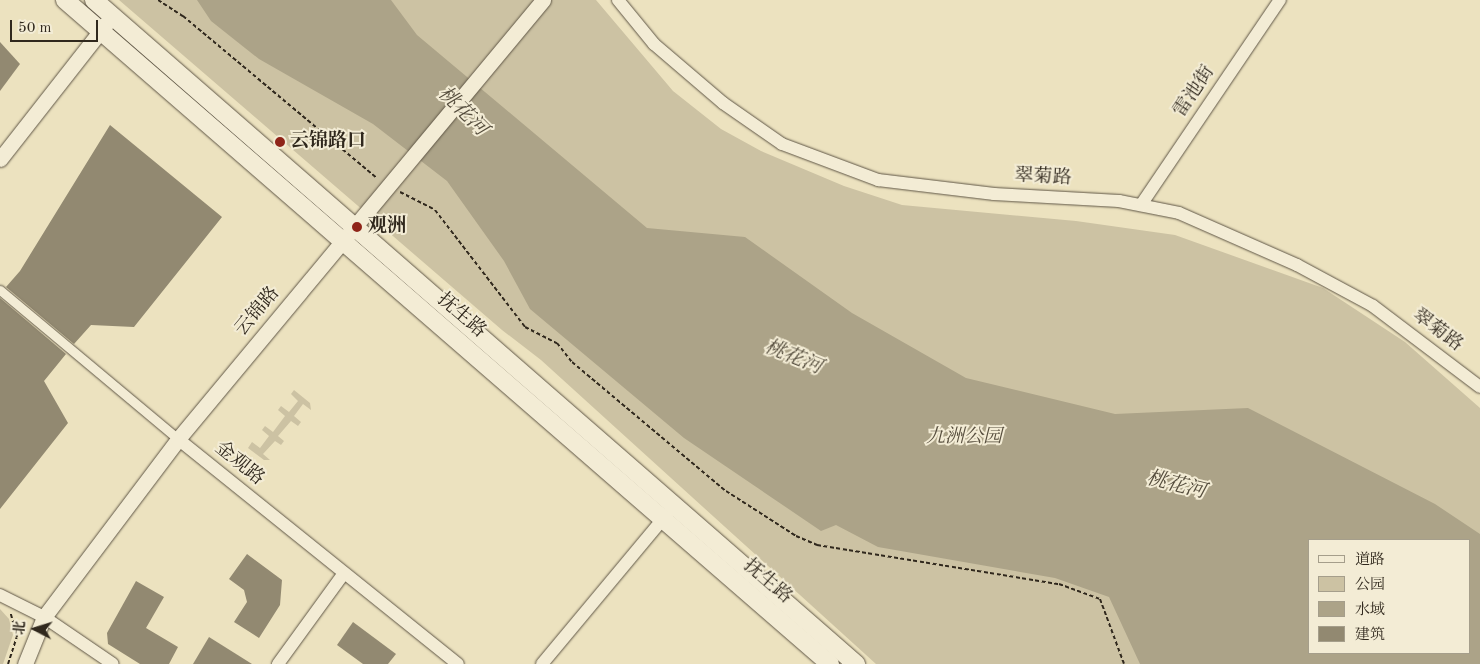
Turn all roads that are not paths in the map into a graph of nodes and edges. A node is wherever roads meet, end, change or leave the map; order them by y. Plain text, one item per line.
1 (66, 0) edge
2 (94, 0) edge
3 (543, 0) edge
4 (618, 0) edge
5 (1280, 0) edge
6 (112, 16) junction
7 (101, 30) junction
8 (0, 159) edge
9 (1141, 205) junction
10 (355, 229) junction
11 (343, 243) junction
12 (0, 290) edge
13 (1480, 386) edge
14 (178, 439) junction
15 (674, 505) junction
16 (662, 519) junction
17 (344, 572) junction
18 (0, 595) edge
19 (44, 617) junction
20 (25, 664) edge
21 (113, 664) edge
22 (278, 664) edge
23 (458, 664) edge
24 (542, 664) edge
25 (830, 664) edge
26 (856, 664) edge

1 - 7 main road, 抚生路
2 - 6 main road, 抚生路
3 - 10 street, 云锦路
4 - 9 street, 翠菊路
5 - 9 street, 雷池街
6 - 7 street
6 - 10 main road, 抚生路
7 - 8 street
7 - 11 main road, 抚生路
9 - 13 street, 翠菊路
10 - 11 street, 云锦路
10 - 15 main road, 抚生路
11 - 14 street, 云锦路
11 - 16 main road, 抚生路
12 - 14 street, 金观路
14 - 17 street, 金观路
14 - 19 street, 云锦路
15 - 16 street
15 - 26 main road, 抚生路
16 - 24 street
16 - 25 main road, 抚生路
17 - 22 street
17 - 23 street, 金观路
18 - 19 street
19 - 20 street, 云锦路
19 - 21 street

